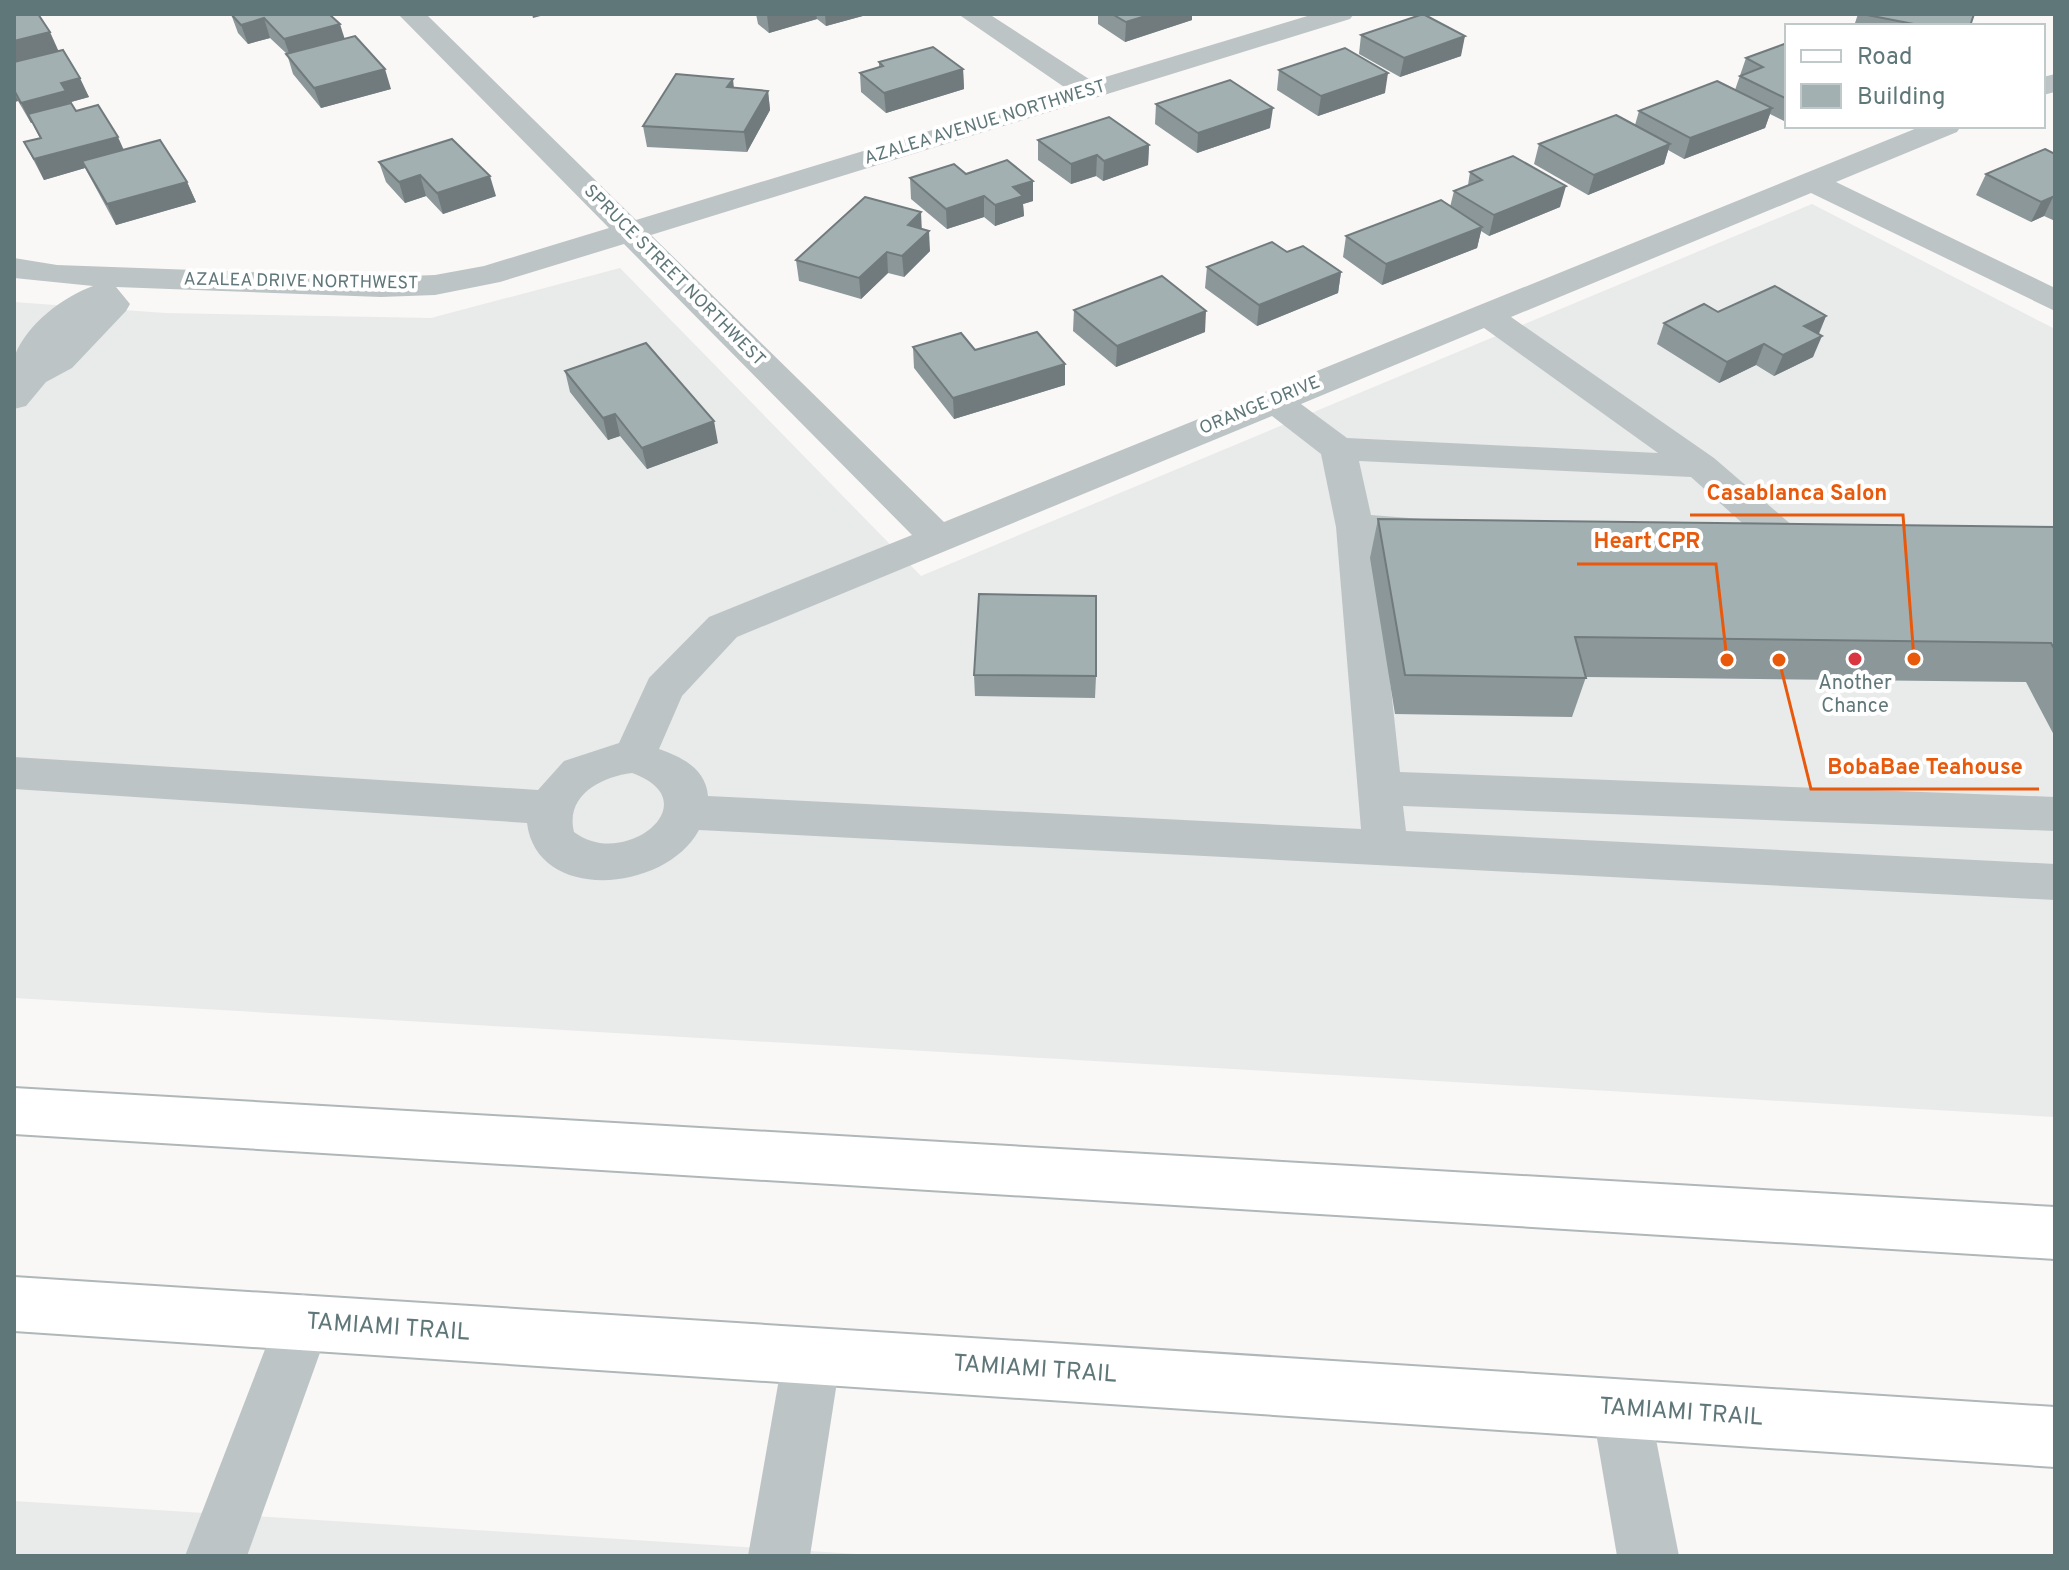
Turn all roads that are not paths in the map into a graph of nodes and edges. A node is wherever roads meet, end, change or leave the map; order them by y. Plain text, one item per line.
1 (411, 14) edge
2 (971, 14) edge
3 (1341, 14) edge
4 (1088, 91) junction
5 (1942, 128) edge
6 (1811, 181) junction
7 (630, 232) junction
8 (14, 268) edge
9 (110, 285) junction
10 (2055, 301) edge
11 (1486, 314) junction
12 (24, 387) edge
13 (1274, 400) junction
14 (1338, 449) junction
15 (1701, 466) junction
16 (1355, 527) junction
17 (1464, 532) edge
18 (937, 537) junction
19 (1731, 545) edge
20 (634, 757) junction
21 (14, 773) edge
22 (1380, 788) junction
23 (550, 808) junction
24 (687, 812) junction
25 (2055, 814) edge
26 (1385, 847) junction
27 (2055, 882) edge
28 (14, 1111) edge
29 (2055, 1233) edge
30 (14, 1304) edge
31 (303, 1322) junction
32 (812, 1356) junction
33 (1621, 1409) junction
34 (2055, 1437) edge
35 (216, 1556) edge
36 (779, 1556) edge
37 (1648, 1556) edge

1 - 7 street, SPRUCE STREET NORTHWEST
2 - 4 street
3 - 4 street, AZALEA AVENUE NORTHWEST
4 - 7 street, AZALEA AVENUE NORTHWEST
5 - 6 street, ORANGE DRIVE
6 - 10 street
6 - 11 street, ORANGE DRIVE
7 - 9 street, AZALEA DRIVE NORTHWEST
7 - 18 street, SPRUCE STREET NORTHWEST
8 - 9 street, AZALEA DRIVE NORTHWEST
9 - 12 street
11 - 13 street, ORANGE DRIVE
11 - 15 street
13 - 14 street
13 - 18 street, ORANGE DRIVE
14 - 15 street
14 - 16 street
15 - 19 street
16 - 17 street
16 - 22 street
18 - 20 street, ORANGE DRIVE
20 - 23 street
20 - 24 street
21 - 23 street
22 - 25 street
22 - 26 street
23 - 24 street
24 - 26 street
26 - 27 street
28 - 29 main road
30 - 31 main road, TAMIAMI TRAIL
31 - 32 main road, TAMIAMI TRAIL
31 - 35 street
32 - 33 main road, TAMIAMI TRAIL
32 - 36 street
33 - 34 main road, TAMIAMI TRAIL
33 - 37 street

